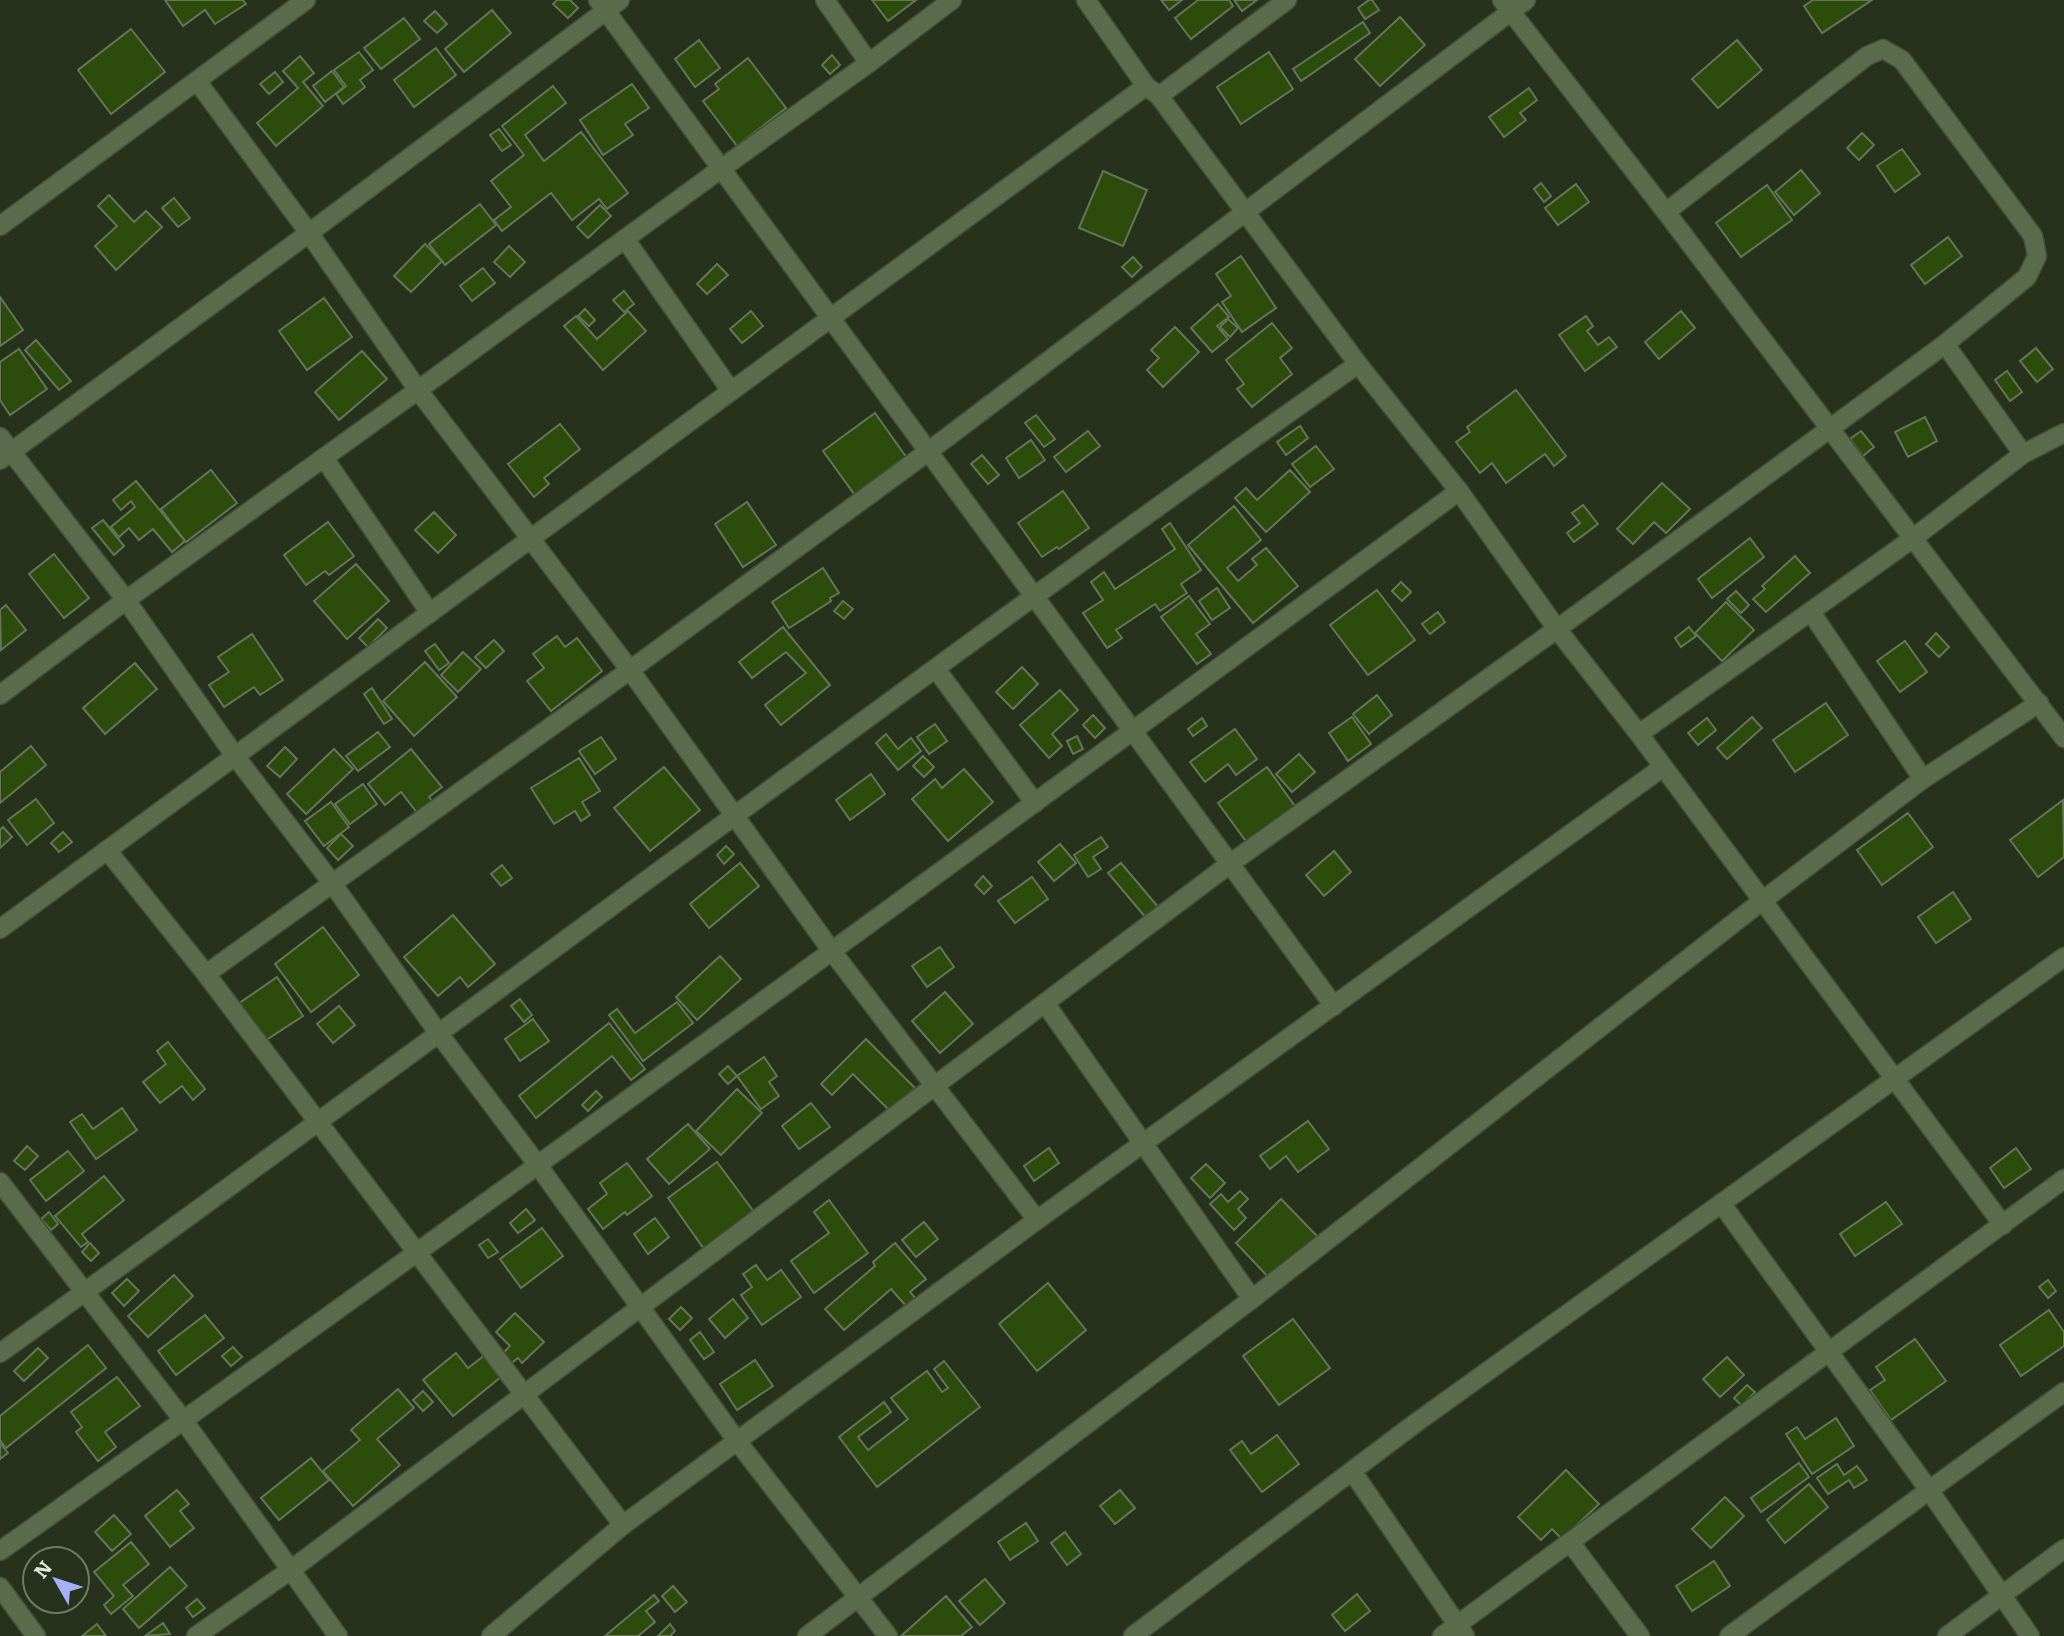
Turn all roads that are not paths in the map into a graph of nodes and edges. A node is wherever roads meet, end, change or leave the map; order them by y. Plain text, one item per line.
1 (306, 0) edge
2 (825, 0) edge
3 (952, 0) edge
4 (1086, 0) edge
5 (1287, 0) edge
6 (1526, 0) edge
7 (608, 4) edge
8 (1506, 6) edge
9 (870, 62) junction
10 (197, 81) junction
11 (1153, 91) junction
12 (722, 168) junction
13 (1245, 211) junction
14 (1666, 212) junction
15 (0, 226) edge
16 (309, 233) junction
17 (625, 239) junction
18 (831, 319) junction
19 (1945, 344) junction
20 (1358, 364) junction
21 (418, 390) junction
22 (731, 391) junction
23 (1829, 429) junction
24 (2064, 432) edge
25 (4, 450) edge
26 (929, 451) junction
27 (2023, 454) junction
28 (324, 458) junction
29 (1459, 491) junction
30 (1912, 539) junction
31 (530, 541) junction
32 (1033, 597) junction
33 (126, 600) junction
34 (1811, 612) junction
35 (430, 613) junction
36 (1557, 629) junction
37 (936, 669) junction
38 (630, 670) junction
39 (0, 695) edge
40 (2039, 703) junction
41 (1132, 732) junction
42 (1639, 734) junction
43 (2064, 738) edge
44 (235, 756) junction
45 (1663, 766) junction
46 (1923, 779) junction
47 (1035, 803) junction
48 (735, 816) junction
49 (107, 850) junction
50 (1231, 863) junction
51 (332, 883) junction
52 (1762, 901) junction
53 (0, 929) edge
54 (831, 950) junction
55 (2064, 957) edge
56 (206, 974) junction
57 (1045, 1003) junction
58 (1334, 1006) junction
59 (439, 1034) junction
60 (1895, 1080) junction
61 (934, 1084) junction
62 (317, 1123) junction
63 (1144, 1143) junction
64 (537, 1164) junction
65 (2064, 1179) edge
66 (0, 1181) edge
67 (1721, 1203) junction
68 (1037, 1220) junction
69 (2003, 1225) junction
70 (417, 1251) junction
71 (84, 1293) junction
72 (1252, 1299) junction
73 (639, 1306) junction
74 (1829, 1350) junction
75 (0, 1353) edge
76 (2064, 1392) edge
77 (525, 1394) junction
78 (184, 1421) junction
79 (737, 1441) junction
80 (1352, 1471) junction
81 (1929, 1490) junction
82 (623, 1525) junction
83 (1570, 1542) junction
84 (2064, 1549) edge
85 (0, 1551) edge
86 (292, 1569) junction
87 (0, 1587) edge
88 (2000, 1596) junction
89 (858, 1598) junction
90 (1461, 1630) edge
91 (1738, 1633) edge
92 (36, 1636) edge
93 (196, 1636) edge
94 (338, 1636) edge
95 (491, 1636) edge
96 (807, 1636) edge
97 (888, 1636) edge
98 (1133, 1636) edge
99 (1442, 1636) edge
100 (1640, 1636) edge
101 (1947, 1636) edge
102 (2029, 1636) edge

1 - 10 street
2 - 9 street
3 - 9 street
4 - 11 street
5 - 11 street
6 - 8 street
7 - 12 street
7 - 16 street
8 - 13 street
8 - 14 street
9 - 12 street
10 - 15 street
10 - 16 street
11 - 13 street
11 - 18 street
12 - 17 street
12 - 18 street
13 - 20 street
13 - 26 street
14 - 19 street
14 - 23 street
16 - 21 street
16 - 25 street
17 - 21 street
17 - 22 street
18 - 22 street
18 - 26 street
19 - 23 street
19 - 27 street
20 - 29 street
20 - 32 street
21 - 28 street
21 - 31 street
22 - 31 street
23 - 30 street
23 - 36 street
24 - 27 street
25 - 33 street
26 - 32 street
26 - 38 street
27 - 30 street
28 - 33 street
28 - 35 street
29 - 36 street
29 - 41 street
30 - 34 street
30 - 40 street
31 - 35 street
31 - 38 street
32 - 37 street
32 - 41 street
33 - 39 street
33 - 44 street
34 - 42 street
34 - 46 street
35 - 44 street
36 - 42 street
36 - 50 street
37 - 47 street
37 - 48 street
38 - 48 street
38 - 51 street
40 - 43 street
40 - 46 street
41 - 47 street
41 - 50 street
42 - 45 street
44 - 49 street
44 - 51 street
45 - 52 street
45 - 58 street
46 - 52 street
47 - 54 street
48 - 54 street
48 - 59 street
49 - 53 street
49 - 56 street
50 - 57 street
50 - 58 street
51 - 56 street
51 - 59 street
52 - 60 street
52 - 72 street
54 - 61 street
54 - 64 street
55 - 60 street
56 - 62 street
57 - 61 street
57 - 63 street
58 - 63 street
59 - 62 street
59 - 64 street
60 - 67 street
60 - 69 street
61 - 68 street
61 - 73 street
62 - 70 street
62 - 71 street
63 - 68 street
63 - 72 street
64 - 70 street
64 - 73 street
65 - 69 street
66 - 71 street
67 - 74 street
67 - 80 street
68 - 79 street
69 - 74 street
70 - 77 street
70 - 78 street
71 - 75 street
71 - 78 street
72 - 89 street
73 - 77 street
73 - 79 street
74 - 81 street
74 - 83 street
76 - 81 street
77 - 82 street
77 - 86 street
78 - 85 street
78 - 86 street
79 - 82 street
79 - 89 street
80 - 90 street
80 - 98 street
81 - 88 street
81 - 91 street
82 - 95 street
83 - 90 street
83 - 100 street
84 - 88 street
86 - 93 street
86 - 94 street
87 - 92 street
88 - 101 street
88 - 102 street
89 - 96 street
89 - 97 street
90 - 99 street

